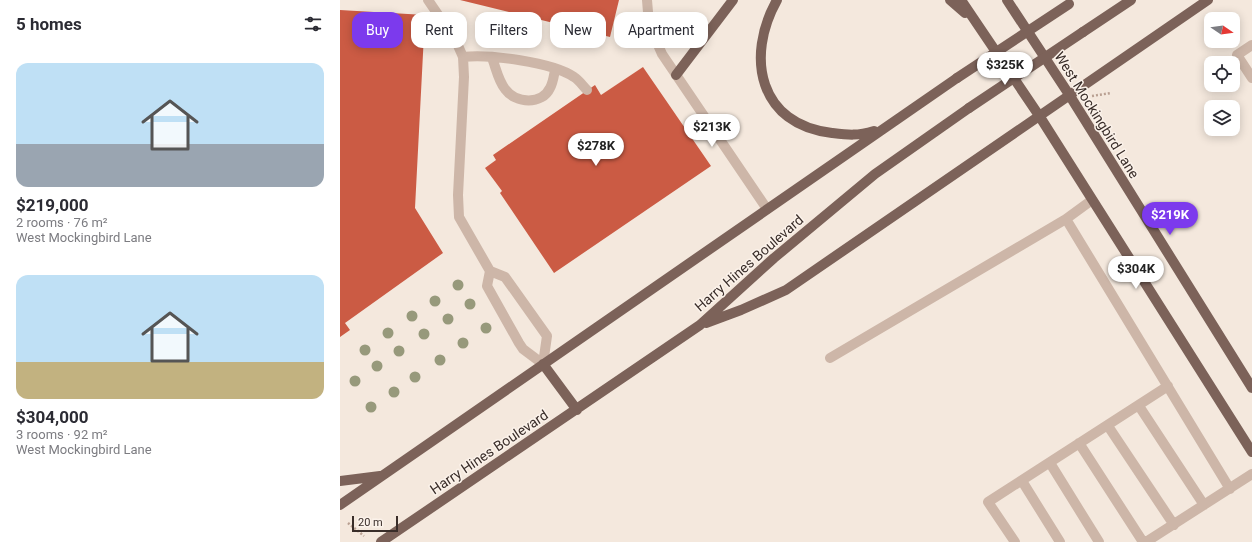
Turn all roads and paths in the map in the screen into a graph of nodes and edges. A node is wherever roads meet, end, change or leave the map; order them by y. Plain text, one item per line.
1 (428, 0) edge
2 (647, 0) edge
3 (733, 0) edge
4 (777, 0) edge
5 (950, 0) edge
6 (961, 0) edge
7 (1007, 0) edge
8 (1131, 0) edge
9 (1208, 0) edge
10 (1071, 2) edge
11 (976, 23) junction
12 (1252, 45) edge
13 (463, 57) junction
14 (492, 58) junction
15 (555, 70) junction
16 (676, 75) junction
17 (1252, 78) edge
18 (587, 90) dead end
19 (1111, 93) dead end
20 (1070, 96) junction
21 (1090, 96) dead end
22 (1040, 117) junction
23 (880, 130) junction
24 (1092, 200) junction
25 (767, 209) junction
26 (1066, 219) junction
27 (490, 271) junction
28 (700, 325) junction
29 (830, 358) dead end
30 (543, 364) junction
31 (1168, 386) junction
32 (1252, 388) edge
33 (1139, 406) junction
34 (577, 410) junction
35 (1108, 426) junction
36 (1080, 443) junction
37 (1252, 452) edge
38 (1050, 463) junction
39 (1252, 474) edge
40 (382, 476) junction
41 (340, 480) edge
42 (1022, 481) junction
43 (1230, 489) junction
44 (340, 505) edge
45 (1204, 506) junction
46 (348, 523) dead end
47 (1174, 525) junction
48 (364, 536) dead end
49 (381, 542) edge
50 (1015, 542) edge
51 (1060, 542) edge
52 (1099, 542) edge
53 (1144, 542) edge

1 - 13 street
2 - 16 street
3 - 16 main road
4 - 23 main road
5 - 11 main road
6 - 11 main road
7 - 20 main road, West Mockingbird Lane
8 - 28 main road, Harry Hines Boulevard, bridge
9 - 20 main road
10 - 23 main road, Harry Hines Boulevard, bridge
11 - 22 main road
12 - 17 street
13 - 14 street
13 - 27 street
14 - 15 street
14 - 15 street
15 - 18 street
16 - 25 street
19 - 21 path
20 - 22 main road
20 - 32 main road, West Mockingbird Lane
22 - 24 main road
22 - 28 main road
23 - 25 main road, Harry Hines Boulevard
24 - 26 street
24 - 37 main road
25 - 30 main road, Harry Hines Boulevard
26 - 29 street
26 - 31 street
27 - 30 street
27 - 30 street
28 - 34 main road, Harry Hines Boulevard
30 - 34 main road
30 - 40 main road, Harry Hines Boulevard
31 - 33 street
31 - 43 street
33 - 35 street
33 - 45 street
34 - 49 main road, Harry Hines Boulevard
35 - 36 street
35 - 47 street
36 - 38 street
36 - 53 street
38 - 42 street
38 - 52 street
39 - 43 street
40 - 41 main road
40 - 44 main road, Harry Hines Boulevard
42 - 50 street
42 - 51 street
43 - 45 street
45 - 47 street
46 - 48 path
47 - 53 street

